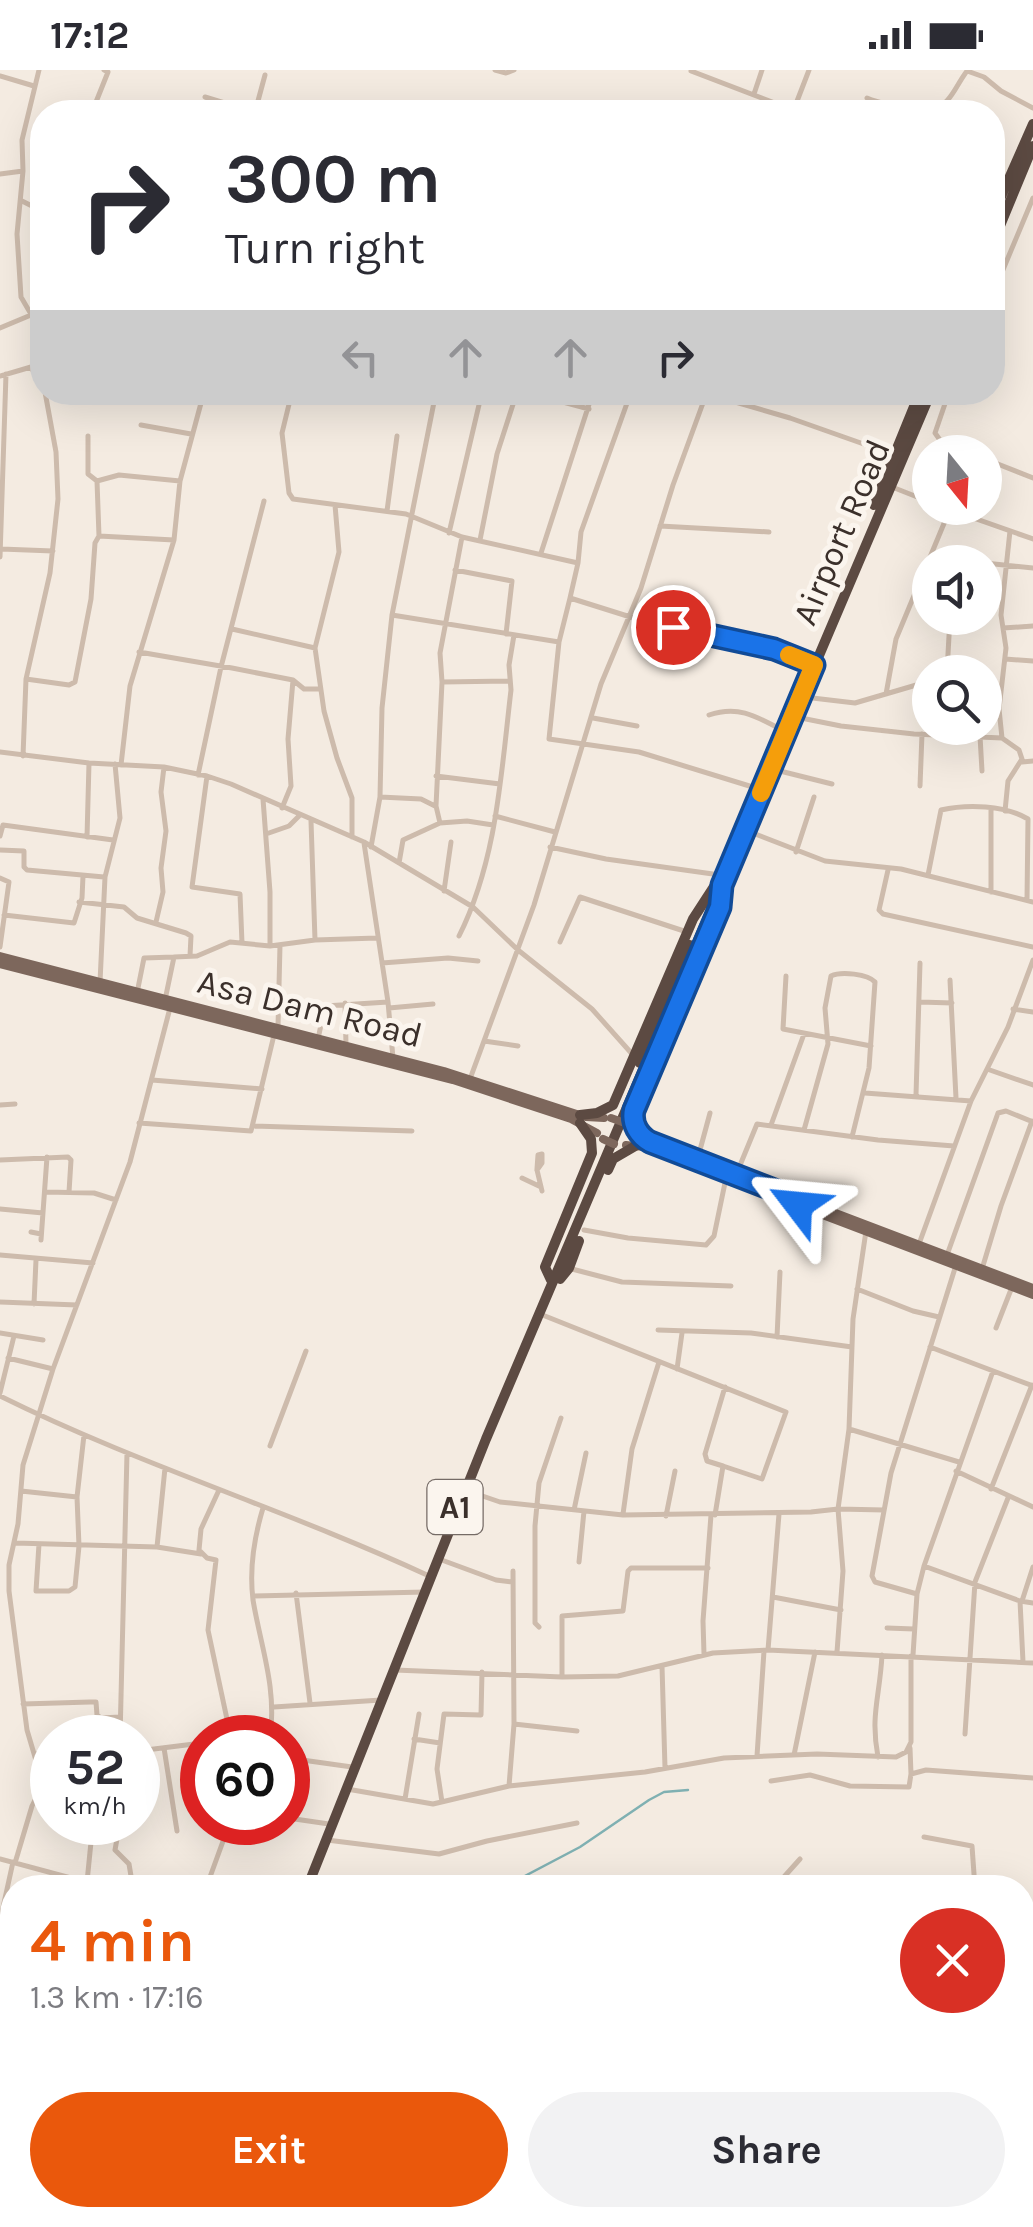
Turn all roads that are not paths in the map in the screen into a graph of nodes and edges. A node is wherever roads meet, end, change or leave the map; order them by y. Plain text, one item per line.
1 (39, 70) edge
2 (104, 70) edge
3 (495, 70) edge
4 (514, 70) edge
5 (714, 70) edge
6 (762, 70) edge
7 (809, 70) edge
8 (691, 71) edge
9 (265, 75) dead end
10 (0, 76) edge
11 (711, 78) junction
12 (34, 86) junction
13 (754, 94) junction
14 (206, 97) dead end
15 (867, 98) dead end
16 (31, 100) edge
17 (97, 100) edge
18 (216, 100) edge
19 (258, 100) edge
20 (768, 100) edge
21 (797, 100) edge
22 (874, 100) edge
23 (950, 100) edge
24 (30, 104) edge
25 (1033, 108) edge
26 (1033, 124) edge
27 (1033, 146) edge
28 (23, 171) junction
29 (0, 174) edge
30 (1005, 188) edge
31 (1033, 198) edge
32 (22, 201) junction
33 (30, 205) edge
34 (1005, 214) edge
35 (1005, 259) edge
36 (30, 314) edge
37 (30, 316) edge
38 (0, 328) edge
39 (30, 367) edge
40 (3, 376) edge
41 (47, 405) edge
42 (200, 405) edge
43 (289, 405) edge
44 (434, 405) edge
45 (479, 405) edge
46 (513, 405) edge
47 (574, 405) edge
48 (590, 405) edge
49 (626, 405) edge
50 (701, 405) edge
51 (746, 405) edge
52 (915, 405) edge
53 (925, 405) edge
54 (944, 405) edge
55 (589, 409) junction
56 (142, 425) dead end
57 (192, 434) junction
58 (936, 435) edge
59 (88, 436) dead end
60 (397, 436) dead end
61 (894, 455) junction
62 (1002, 466) edge
63 (1033, 478) edge
64 (97, 480) junction
65 (180, 481) junction
66 (889, 486) junction
67 (912, 495) edge
68 (264, 501) dead end
69 (335, 505) junction
70 (386, 511) junction
71 (413, 516) junction
72 (994, 525) edge
73 (660, 526) junction
74 (1010, 531) junction
75 (770, 532) dead end
76 (450, 533) junction
77 (98, 536) junction
78 (462, 537) junction
79 (1033, 539) edge
80 (174, 540) junction
81 (480, 540) junction
82 (1, 550) edge
83 (53, 551) junction
84 (540, 553) junction
85 (0, 557) edge
86 (578, 564) junction
87 (1002, 564) edge
88 (1007, 565) junction
89 (1033, 568) edge
90 (455, 570) junction
91 (570, 598) junction
92 (912, 601) edge
93 (392, 616) junction
94 (629, 616) junction
95 (445, 625) junction
96 (1033, 626) edge
97 (232, 628) junction
98 (1003, 628) junction
99 (510, 635) junction
100 (559, 642) junction
101 (315, 648) junction
102 (139, 652) junction
103 (1005, 659) junction
104 (1033, 661) edge
105 (812, 664) junction
106 (221, 666) junction
107 (26, 680) junction
108 (293, 680) junction
109 (509, 681) junction
110 (442, 682) junction
111 (1002, 684) edge
112 (912, 687) edge
113 (320, 689) junction
114 (886, 694) junction
115 (801, 697) junction
116 (710, 715) dead end
117 (793, 716) junction
118 (593, 718) junction
119 (637, 726) dead end
120 (782, 730) junction
121 (912, 733) edge
122 (1002, 738) edge
123 (584, 743) junction
124 (922, 745) edge
125 (981, 745) edge
126 (0, 752) edge
127 (23, 756) junction
128 (1033, 761) edge
129 (1022, 762) junction
130 (89, 763) junction
131 (118, 764) junction
132 (164, 767) junction
133 (771, 769) junction
134 (982, 771) dead end
135 (198, 775) junction
136 (207, 776) junction
137 (436, 776) junction
138 (500, 784) junction
139 (832, 784) dead end
140 (920, 786) dead end
141 (756, 788) junction
142 (380, 797) junction
143 (814, 798) dead end
144 (263, 799) junction
145 (436, 806) junction
146 (282, 808) junction
147 (990, 809) junction
148 (1006, 811) junction
149 (299, 816) junction
150 (495, 816) junction
151 (310, 820) junction
152 (440, 824) junction
153 (493, 826) junction
154 (745, 830) junction
155 (554, 832) junction
156 (266, 834) junction
157 (0, 836) edge
158 (88, 837) junction
159 (352, 837) junction
160 (113, 840) junction
161 (364, 842) junction
162 (450, 842) dead end
163 (372, 846) junction
164 (550, 847) junction
165 (0, 850) edge
166 (796, 852) junction
167 (399, 863) junction
168 (888, 870) junction
169 (928, 875) junction
170 (83, 876) junction
171 (105, 877) junction
172 (0, 878) edge
173 (720, 881) junction
174 (444, 891) junction
175 (991, 892) junction
176 (1030, 901) edge
177 (78, 902) junction
178 (104, 904) junction
179 (473, 906) junction
180 (4, 915) junction
181 (156, 922) junction
182 (687, 932) junction
183 (458, 936) dead end
184 (376, 938) junction
185 (315, 940) junction
186 (560, 942) dead end
187 (242, 944) junction
188 (280, 945) junction
189 (270, 946) junction
190 (0, 947) edge
191 (1033, 947) edge
192 (518, 950) junction
193 (0, 956) edge
194 (190, 956) junction
195 (174, 957) junction
196 (1033, 960) edge
197 (478, 961) dead end
198 (382, 963) junction
199 (920, 963) dead end
200 (0, 964) edge
201 (1031, 973) edge
202 (786, 976) dead end
203 (950, 980) dead end
204 (100, 982) junction
205 (137, 992) junction
206 (919, 1002) junction
207 (345, 1003) junction
208 (952, 1003) junction
209 (168, 1004) junction
210 (433, 1004) dead end
211 (388, 1006) junction
212 (1013, 1008) junction
213 (1033, 1012) edge
214 (276, 1031) junction
215 (804, 1034) junction
216 (829, 1038) junction
217 (306, 1039) junction
218 (318, 1040) junction
219 (484, 1041) junction
220 (346, 1046) junction
221 (518, 1046) dead end
222 (871, 1046) junction
223 (635, 1057) junction
224 (392, 1058) junction
225 (986, 1069) junction
226 (470, 1079) junction
227 (152, 1080) junction
228 (1033, 1085) edge
229 (262, 1089) junction
230 (864, 1093) junction
231 (916, 1095) junction
232 (956, 1098) junction
233 (971, 1101) junction
234 (15, 1104) dead end
235 (0, 1105) edge
236 (613, 1105) junction
237 (710, 1114) dead end
238 (608, 1118) junction
239 (580, 1119) junction
240 (1032, 1122) edge
241 (139, 1123) junction
242 (253, 1126) junction
243 (771, 1126) junction
244 (804, 1130) junction
245 (412, 1132) dead end
246 (626, 1134) junction
247 (600, 1137) junction
248 (852, 1137) junction
249 (954, 1146) junction
250 (592, 1153) junction
251 (47, 1157) junction
252 (613, 1159) junction
253 (0, 1160) edge
254 (696, 1160) junction
255 (537, 1170) dead end
256 (736, 1174) junction
257 (522, 1178) dead end
258 (726, 1178) junction
259 (44, 1192) junction
260 (69, 1192) junction
261 (116, 1200) junction
262 (799, 1202) junction
263 (0, 1208) edge
264 (43, 1213) junction
265 (584, 1230) junction
266 (31, 1232) dead end
267 (866, 1232) junction
268 (919, 1244) junction
269 (0, 1255) edge
270 (947, 1255) junction
271 (36, 1260) junction
272 (93, 1263) junction
273 (956, 1265) junction
274 (569, 1268) junction
275 (982, 1269) junction
276 (780, 1272) dead end
277 (552, 1284) junction
278 (731, 1286) dead end
279 (1012, 1287) junction
280 (857, 1289) junction
281 (1033, 1292) edge
282 (0, 1302) edge
283 (34, 1304) junction
284 (77, 1306) junction
285 (540, 1314) junction
286 (940, 1317) junction
287 (996, 1328) dead end
288 (658, 1330) dead end
289 (0, 1333) edge
290 (682, 1333) junction
291 (14, 1336) junction
292 (777, 1338) junction
293 (42, 1340) dead end
294 (852, 1346) junction
295 (930, 1347) junction
296 (306, 1351) dead end
297 (8, 1358) junction
298 (660, 1362) junction
299 (53, 1369) junction
300 (677, 1369) junction
301 (993, 1371) junction
302 (1033, 1386) edge
303 (725, 1387) junction
304 (0, 1394) edge
305 (38, 1416) junction
306 (561, 1418) dead end
307 (849, 1428) junction
308 (84, 1435) junction
309 (900, 1442) junction
310 (270, 1446) dead end
311 (128, 1453) junction
312 (586, 1453) dead end
313 (959, 1462) junction
314 (723, 1466) junction
315 (165, 1468) junction
316 (956, 1471) junction
317 (675, 1472) dead end
318 (991, 1489) junction
319 (219, 1490) junction
320 (465, 1490) junction
321 (20, 1492) junction
322 (76, 1496) junction
323 (1008, 1498) junction
324 (536, 1507) junction
325 (1033, 1507) edge
326 (263, 1508) junction
327 (838, 1508) junction
328 (574, 1510) junction
329 (884, 1510) junction
330 (584, 1511) junction
331 (779, 1513) junction
332 (623, 1515) junction
333 (713, 1515) junction
334 (666, 1516) junction
335 (14, 1543) junction
336 (39, 1544) junction
337 (79, 1546) junction
338 (123, 1546) junction
339 (157, 1546) junction
340 (201, 1554) junction
341 (440, 1559) junction
342 (579, 1562) dead end
343 (924, 1566) junction
344 (1033, 1566) edge
345 (708, 1568) junction
346 (513, 1571) dead end
347 (428, 1575) junction
348 (512, 1582) junction
349 (975, 1582) junction
350 (424, 1592) junction
351 (296, 1593) junction
352 (917, 1594) junction
353 (253, 1596) junction
354 (773, 1598) junction
355 (1021, 1601) junction
356 (1033, 1603) edge
357 (840, 1610) junction
358 (539, 1626) dead end
359 (888, 1628) dead end
360 (914, 1629) junction
361 (766, 1650) junction
362 (815, 1652) junction
363 (837, 1652) junction
364 (704, 1654) junction
365 (882, 1655) junction
366 (912, 1656) junction
367 (970, 1660) junction
368 (1023, 1662) junction
369 (1033, 1663) edge
370 (662, 1665) junction
371 (395, 1670) junction
372 (482, 1672) junction
373 (513, 1674) junction
374 (562, 1678) junction
375 (381, 1700) junction
376 (310, 1702) junction
377 (23, 1704) junction
378 (274, 1707) junction
379 (419, 1714) dead end
380 (98, 1715) edge
381 (120, 1715) edge
382 (225, 1715) edge
383 (273, 1715) edge
384 (514, 1724) junction
385 (577, 1731) dead end
386 (965, 1734) dead end
387 (30, 1738) edge
388 (414, 1739) junction
389 (440, 1743) junction
390 (180, 1746) edge
391 (160, 1748) edge
392 (164, 1748) junction
393 (910, 1748) junction
394 (794, 1755) junction
395 (757, 1756) junction
396 (878, 1757) junction
397 (310, 1761) edge
398 (352, 1767) junction
399 (665, 1768) junction
400 (911, 1774) junction
401 (1033, 1778) edge
402 (770, 1781) dead end
403 (510, 1786) junction
404 (347, 1789) junction
405 (405, 1799) junction
406 (442, 1802) junction
407 (30, 1818) edge
408 (310, 1821) edge
409 (577, 1823) dead end
410 (329, 1824) junction
411 (177, 1831) dead end
412 (924, 1837) dead end
413 (327, 1840) junction
414 (89, 1845) edge
415 (116, 1845) edge
416 (222, 1845) edge
417 (800, 1858) dead end
418 (0, 1859) edge
419 (14, 1863) junction
420 (11, 1875) edge
421 (63, 1875) edge
422 (84, 1875) edge
423 (131, 1875) edge
424 (211, 1875) edge
425 (310, 1875) edge
426 (311, 1875) edge
427 (785, 1875) edge
428 (974, 1875) edge

1 - 12 street
2 - 17 street
3 - 4 street
5 - 11 street
6 - 13 street
7 - 21 street
8 - 11 street
9 - 19 street
10 - 12 street
11 - 13 street
12 - 16 street
13 - 20 street
14 - 18 street
15 - 22 street
23 - 25 street
24 - 28 street
26 - 30 highway
27 - 34 highway
28 - 29 street
28 - 32 street
31 - 35 street
32 - 33 street
32 - 36 street
37 - 38 street
39 - 40 street
40 - 82 street
41 - 83 street
42 - 57 street
43 - 69 street
44 - 71 street
45 - 76 street
46 - 81 street
47 - 55 street
48 - 55 street
49 - 86 street
50 - 73 street
51 - 61 street
52 - 61 highway, Airport Road / A1
53 - 66 highway, Airport Road / A1
54 - 58 street
55 - 84 street
56 - 57 street
57 - 65 street
59 - 64 street
60 - 70 street
61 - 105 highway, Airport Road / A1
62 - 63 street
64 - 65 street
64 - 77 street
65 - 80 street
66 - 67 street
66 - 105 highway, Airport Road / A1
68 - 97 street
69 - 70 street
69 - 101 street
70 - 71 street
71 - 76 street
71 - 93 street
72 - 74 street
73 - 75 street
73 - 94 street
74 - 79 street
74 - 88 street
76 - 78 street
77 - 80 street
77 - 107 street
78 - 81 street
78 - 90 street
80 - 102 street
81 - 84 street
82 - 83 street
82 - 85 street
83 - 107 street
84 - 86 street
86 - 91 street
87 - 88 street
88 - 89 street
88 - 98 street
90 - 95 street
90 - 99 street
91 - 94 street
91 - 100 street
92 - 114 street
93 - 95 street
93 - 142 street
94 - 105 street
94 - 118 street
95 - 99 street
95 - 110 street
96 - 98 street
97 - 101 street
97 - 106 street
98 - 103 street
99 - 100 street
99 - 109 street
100 - 123 street
101 - 113 street
102 - 106 street
102 - 131 street
103 - 104 street
103 - 111 street
105 - 115 highway, Airport Road / A1
105 - 120 highway, Airport Road / A1
106 - 108 street
106 - 135 street
107 - 127 street
108 - 113 street
108 - 146 street
109 - 110 street
109 - 138 street
110 - 137 street
112 - 114 street
113 - 159 street
114 - 115 street
115 - 117 highway, Airport Road / A1
116 - 120 street
117 - 121 street
117 - 133 highway, Airport Road / A1
118 - 119 street
118 - 123 street
120 - 141 highway, Airport Road / A1
122 - 129 street
123 - 141 street
123 - 155 street
124 - 140 street
125 - 134 street
126 - 127 street
127 - 130 street
128 - 129 street
129 - 148 street
130 - 131 street
130 - 158 street
131 - 132 street
131 - 160 street
132 - 135 street
132 - 181 street
133 - 139 street
133 - 154 highway, Airport Road / A1
135 - 136 street
136 - 144 street
136 - 187 street
137 - 138 street
137 - 145 street
138 - 150 street
141 - 173 highway, Airport Road / A1
142 - 145 street
142 - 163 street
143 - 166 street
144 - 146 street
144 - 156 street
145 - 152 street
146 - 149 street
147 - 148 street
147 - 169 street
147 - 175 street
148 - 176 street
149 - 151 street
149 - 156 street
150 - 153 street
150 - 155 street
151 - 159 street
151 - 185 street
152 - 153 street
152 - 167 street
153 - 179 street
154 - 166 street
154 - 173 highway, Airport Road / A1
155 - 164 street
156 - 189 street
157 - 158 street
158 - 160 street
159 - 161 street
160 - 171 street
161 - 163 street
161 - 184 street
162 - 174 street
163 - 167 street
164 - 173 street
164 - 192 street
165 - 170 street
166 - 168 street
167 - 174 street
168 - 169 street
168 - 191 street
169 - 175 street
170 - 171 street
170 - 177 street
171 - 178 street
172 - 180 street
173 - 182 highway
173 - 246 highway
173 - 246 highway, Airport Road / A1
174 - 179 street
175 - 176 street
177 - 178 street
177 - 180 street
178 - 181 street
178 - 204 street
179 - 183 street
179 - 192 street
180 - 190 street
181 - 194 street
182 - 186 street
182 - 223 highway
184 - 185 street
184 - 198 street
185 - 188 street
187 - 189 street
187 - 194 street
188 - 189 street
188 - 214 street
192 - 219 street
192 - 223 street
193 - 204 main road, Asa Dam Road
194 - 195 street
195 - 205 street
195 - 209 street
196 - 201 street
197 - 198 street
198 - 211 street
199 - 206 street
200 - 209 main road, Asa Dam Road
201 - 212 street
202 - 215 street
203 - 208 street
204 - 205 main road, Asa Dam Road
205 - 209 main road, Asa Dam Road
206 - 208 street
206 - 231 street
207 - 211 street
207 - 218 street
207 - 220 street
208 - 232 street
209 - 214 main road, Asa Dam Road
209 - 227 street
210 - 211 street
211 - 224 street
212 - 213 street
212 - 225 street
214 - 217 main road, Asa Dam Road
214 - 229 street
215 - 216 street
215 - 243 street
216 - 222 street
216 - 222 street
216 - 244 street
217 - 218 main road, Asa Dam Road
217 - 239 main road, Asa Dam Road
218 - 220 main road, Asa Dam Road
219 - 221 street
219 - 226 street
220 - 224 main road, Asa Dam Road
222 - 230 street
223 - 236 highway
224 - 226 main road, Asa Dam Road
225 - 228 street
225 - 233 street
226 - 239 main road, Asa Dam Road
227 - 229 street
227 - 241 street
229 - 242 street
230 - 231 street
230 - 248 street
231 - 232 street
232 - 233 street
233 - 249 street
234 - 235 street
236 - 238 highway
236 - 239 highway
237 - 254 street
238 - 239 main road, Asa Dam Road
238 - 246 main road, Asa Dam Road, bridge
238 - 247 main road
239 - 247 main road, Asa Dam Road
239 - 250 highway
240 - 270 street
240 - 275 street
241 - 242 street
241 - 261 street
242 - 245 street
243 - 244 street
243 - 256 street
244 - 248 street
246 - 247 main road, Asa Dam Road, bridge
246 - 252 highway
246 - 252 highway
246 - 254 main road
246 - 258 main road
246 - 277 highway, A1
247 - 250 highway
248 - 249 street
249 - 268 street
250 - 277 highway
251 - 253 street
251 - 259 street
251 - 260 street
252 - 265 highway
254 - 256 main road
255 - 257 street
256 - 262 main road
258 - 262 main road
258 - 265 street
259 - 260 street
259 - 264 street
260 - 261 street
261 - 272 street
262 - 267 main road
262 - 268 main road
263 - 264 street
264 - 266 street
265 - 274 highway
267 - 273 main road
267 - 280 street
268 - 270 main road
269 - 271 street
270 - 275 main road
271 - 272 street
271 - 283 street
272 - 284 street
273 - 279 main road
273 - 286 street
274 - 277 highway
274 - 278 street
275 - 281 main road
276 - 292 street
277 - 285 highway, A1
277 - 347 highway, A1
279 - 281 main road
279 - 287 street
280 - 286 street
280 - 294 street
282 - 283 street
283 - 284 street
284 - 299 street
285 - 298 street
285 - 320 highway, A1
286 - 295 street
288 - 290 street
289 - 291 street
290 - 292 street
290 - 300 street
291 - 293 street
291 - 297 street
292 - 294 street
294 - 307 street
295 - 301 street
295 - 309 street
296 - 310 street
297 - 299 street
297 - 304 street
298 - 300 street
298 - 332 street
299 - 305 street
300 - 303 street
301 - 302 street
301 - 313 street
302 - 318 street
303 - 314 street
303 - 314 street
304 - 305 street
305 - 308 street
305 - 321 street
306 - 324 street
307 - 309 street
307 - 327 street
308 - 311 street
308 - 322 street
309 - 313 street
309 - 329 street
311 - 315 street
311 - 338 street
312 - 328 street
313 - 316 street
314 - 333 street
315 - 319 street
315 - 339 street
316 - 318 street
316 - 343 street
317 - 334 street
318 - 323 street
319 - 326 street
319 - 340 street
320 - 324 street
320 - 341 highway, A1
321 - 322 street
321 - 335 street
322 - 337 street
323 - 325 street
323 - 349 street
324 - 328 street
324 - 358 street
326 - 347 street
326 - 353 street
327 - 329 street
327 - 331 street
327 - 357 street
328 - 330 street
329 - 352 street
330 - 332 street
330 - 342 street
331 - 333 street
331 - 354 street
332 - 334 street
333 - 334 street
333 - 345 street
335 - 336 street
335 - 377 street
336 - 337 street
336 - 337 street
337 - 338 street
338 - 339 street
338 - 381 street
339 - 340 street
340 - 382 street
341 - 348 street
341 - 350 highway, A1
343 - 349 street
343 - 352 street
344 - 355 street
345 - 364 street
345 - 374 street
346 - 348 street
347 - 350 highway, A1
348 - 373 street
349 - 355 street
349 - 367 street
350 - 351 street
350 - 371 highway, A1
350 - 375 highway, A1
351 - 353 street
351 - 376 street
352 - 360 street
353 - 378 street
354 - 357 street
354 - 361 street
355 - 356 street
355 - 368 street
357 - 363 street
359 - 360 street
360 - 366 street
361 - 362 street
361 - 364 street
361 - 395 street
362 - 363 street
362 - 394 street
363 - 365 street
364 - 370 street
365 - 366 street
365 - 396 street
366 - 367 street
366 - 393 street
367 - 368 street
367 - 386 street
368 - 369 street
370 - 374 street
370 - 399 street
371 - 372 street
371 - 375 highway, A1
372 - 373 street
372 - 389 street
373 - 374 street
373 - 384 street
375 - 376 street
375 - 398 highway, A1
375 - 404 highway, A1
376 - 378 street
377 - 380 street
377 - 387 street
378 - 383 street
379 - 388 street
384 - 385 street
384 - 403 street
388 - 389 street
388 - 405 street
389 - 406 street
390 - 392 street
391 - 392 street
392 - 411 street
393 - 396 street
393 - 400 street
394 - 395 street
394 - 396 street
395 - 399 street
397 - 398 street
398 - 410 highway, A1
399 - 403 street
400 - 401 street
400 - 402 street
403 - 406 street
404 - 405 street
404 - 413 highway, A1
405 - 406 street
407 - 419 street
408 - 410 street
409 - 413 street
410 - 425 highway, A1
412 - 428 street
413 - 426 highway, A1
414 - 422 street
415 - 423 street
416 - 424 street
417 - 427 street
418 - 419 street
419 - 420 street
419 - 421 street

